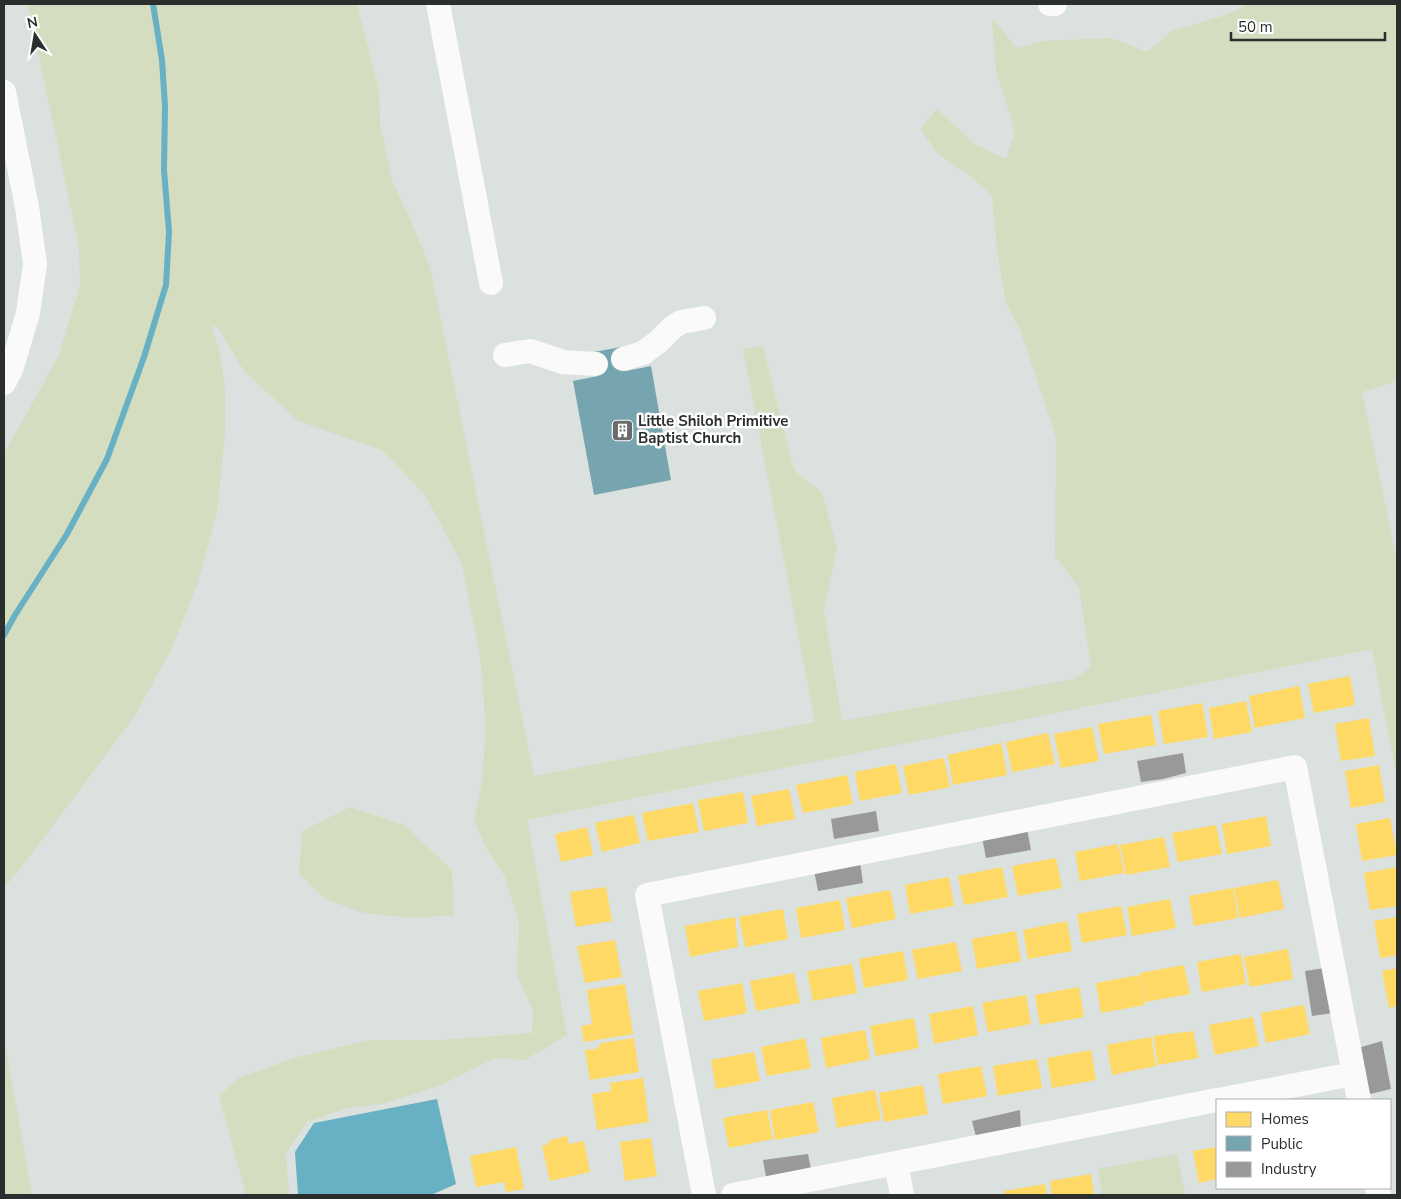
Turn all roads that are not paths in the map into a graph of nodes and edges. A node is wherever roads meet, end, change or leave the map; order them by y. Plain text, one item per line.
1 (438, 4) edge
2 (1050, 4) edge
3 (1054, 4) edge
4 (4, 92) edge
5 (491, 283) dead end
6 (704, 318) dead end
7 (505, 355) dead end
8 (623, 359) dead end
9 (596, 364) dead end
10 (4, 383) edge
11 (1353, 1074) junction
12 (1223, 1099) edge
13 (1359, 1099) edge
14 (1216, 1100) edge
15 (896, 1164) junction
16 (704, 1195) edge
17 (733, 1195) edge
18 (902, 1195) edge

1 - 5 street
2 - 3 street
4 - 10 street
6 - 8 street
7 - 9 street
11 - 12 street
11 - 13 street
11 - 16 street
14 - 15 street
15 - 17 street
15 - 18 street

